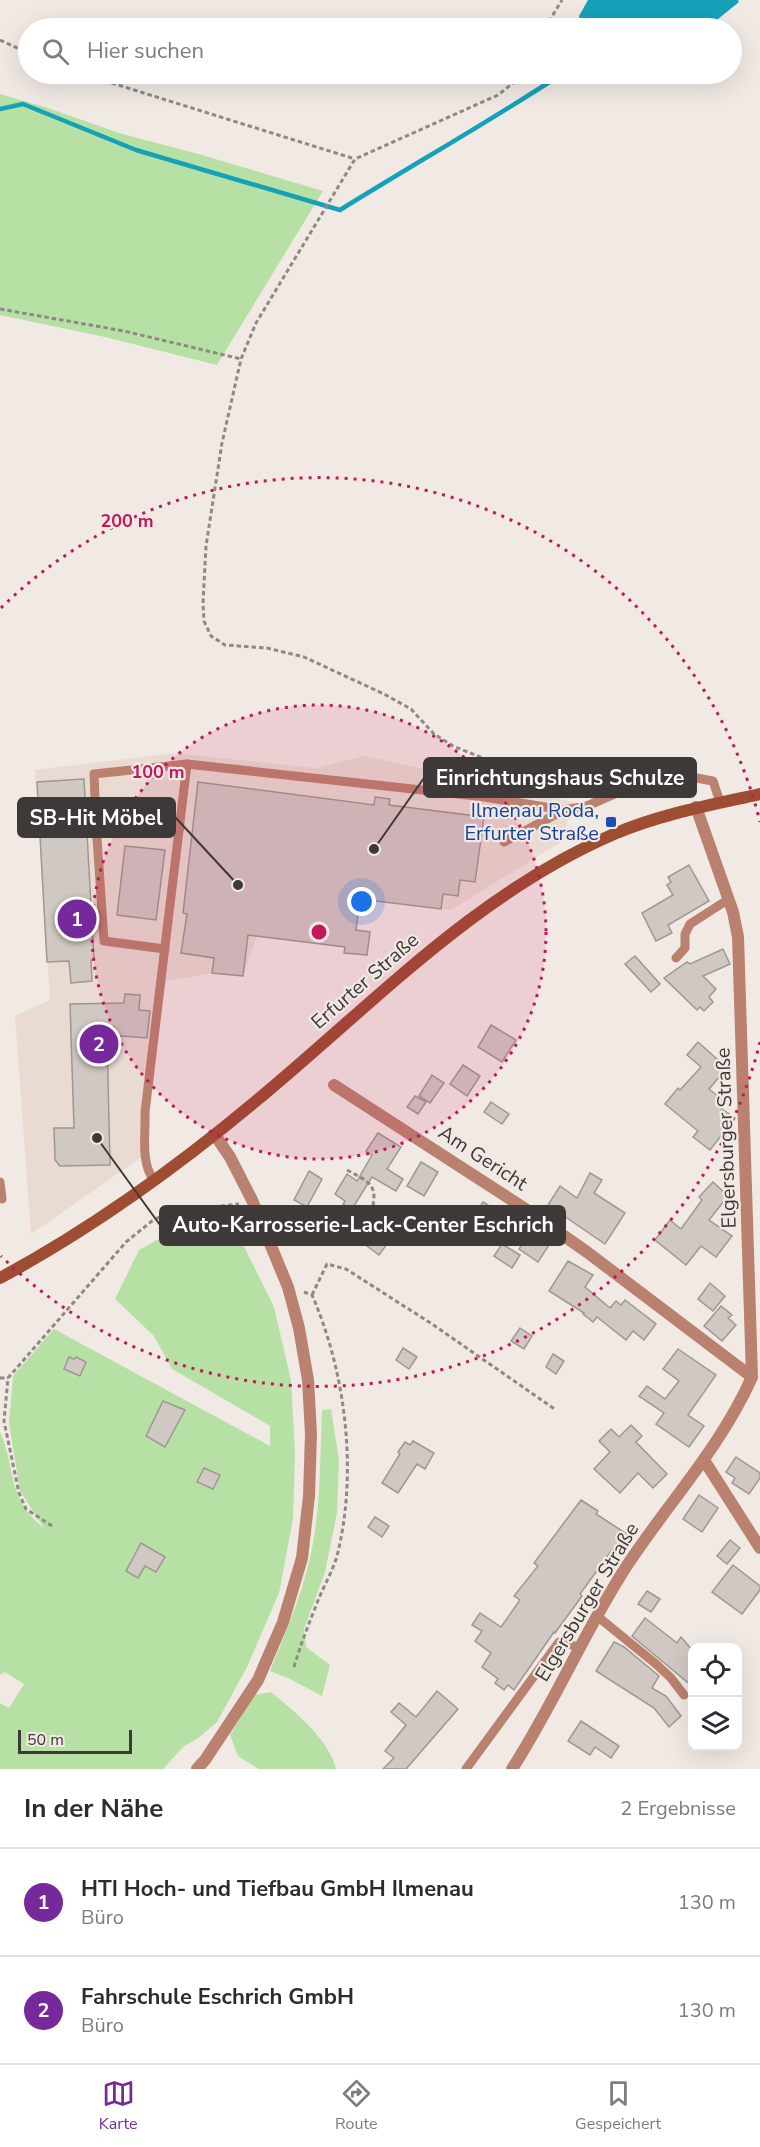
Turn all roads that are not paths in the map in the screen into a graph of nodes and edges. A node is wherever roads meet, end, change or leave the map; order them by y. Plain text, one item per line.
1 (187, 764) junction
2 (755, 795) edge
3 (720, 802) junction
4 (696, 807) junction
5 (563, 810) junction
6 (96, 823) junction
7 (180, 828) junction
8 (504, 842) dead end
9 (729, 899) junction
10 (165, 949) junction
11 (676, 958) dead end
12 (333, 1085) dead end
13 (215, 1135) junction
14 (154, 1180) junction
15 (0, 1182) edge
16 (2, 1199) dead end
17 (0, 1278) edge
18 (752, 1377) junction
19 (704, 1460) junction
20 (760, 1548) edge
21 (597, 1616) junction
22 (579, 1647) junction
23 (684, 1695) dead end
24 (197, 1769) edge
25 (466, 1769) edge
26 (512, 1769) edge

1 - 5 lane
1 - 6 lane
1 - 7 lane
2 - 3 main road, Erfurter Straße
3 - 4 main road, Erfurter Straße
3 - 5 lane
4 - 9 street, Elgersburger Straße
4 - 13 main road, Erfurter Straße
5 - 8 lane
6 - 7 lane
6 - 10 lane
7 - 10 lane
9 - 11 lane
9 - 18 street, Elgersburger Straße
10 - 14 lane
12 - 18 street, Am Gericht
13 - 14 main road, Erfurter Straße
13 - 24 street
14 - 17 main road, Erfurter Straße
15 - 16 lane
18 - 19 street, Elgersburger Straße
19 - 20 street
19 - 21 street, Elgersburger Straße
21 - 22 street, Elgersburger Straße
21 - 23 lane
22 - 25 lane
22 - 26 street, Elgersburger Straße

